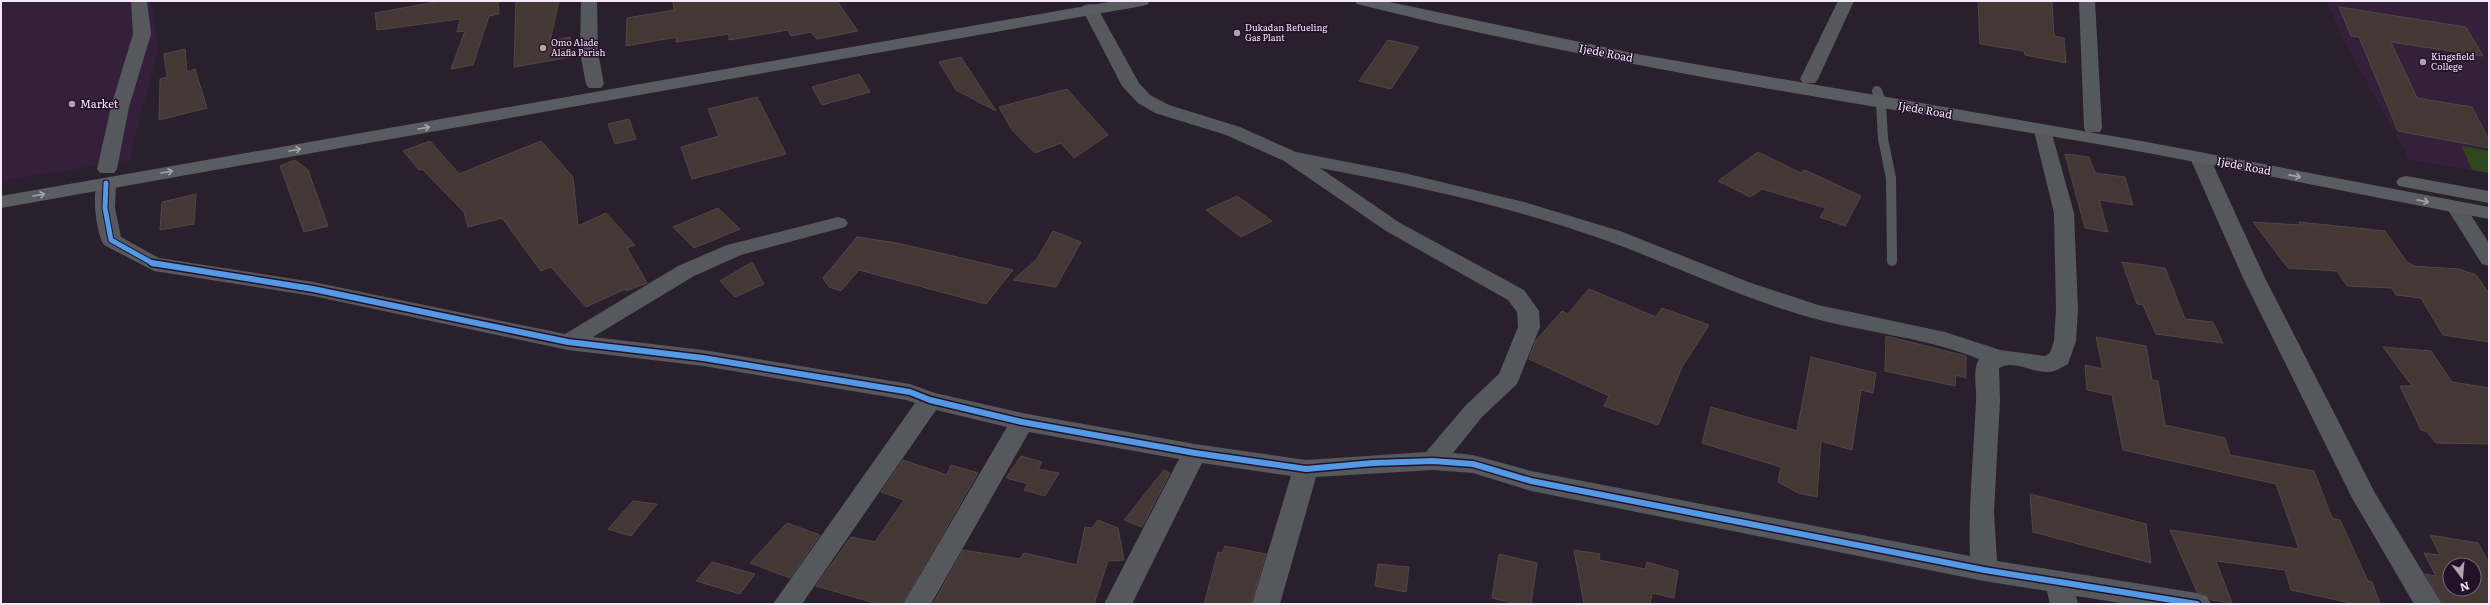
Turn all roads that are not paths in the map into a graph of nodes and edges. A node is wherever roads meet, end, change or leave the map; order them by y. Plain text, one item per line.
1 (139, 1) edge
2 (589, 1) edge
3 (1142, 1) edge
4 (1363, 1) edge
5 (1401, 1) edge
6 (1846, 1) edge
7 (2087, 1) edge
8 (1086, 5) edge
9 (1809, 79) junction
10 (595, 84) junction
11 (1879, 97) junction
12 (2094, 128) junction
13 (2043, 131) junction
14 (1291, 157) junction
15 (2200, 158) junction
16 (106, 176) junction
17 (1, 188) edge
18 (2489, 197) edge
19 (1, 202) edge
20 (2456, 207) junction
21 (2489, 213) edge
22 (838, 223) dead end
23 (2489, 260) edge
24 (1892, 261) dead end
25 (568, 342) junction
26 (1998, 358) junction
27 (930, 400) junction
28 (1022, 422) junction
29 (1195, 453) junction
30 (1433, 461) junction
31 (1306, 469) junction
32 (1984, 570) junction
33 (2061, 594) edge
34 (787, 604) edge
35 (917, 604) edge
36 (1118, 604) edge
37 (1266, 604) edge
38 (2197, 604) edge
39 (2428, 604) edge

1 - 16 street
2 - 10 street
3 - 8 main road
4 - 11 main road, Ijede Road
5 - 9 main road, Ijede Road
6 - 9 street
7 - 12 street
8 - 10 main road
8 - 14 street
16 -> 8 main road
9 - 11 main road, Ijede Road
10 - 16 main road
11 - 12 main road, Ijede Road
11 - 13 main road, Ijede Road
11 - 24 lane
12 - 18 main road, Ijede Road
13 - 15 main road, Ijede Road
13 - 26 street
14 - 26 street
14 - 30 street
15 -> 20 main road, Ijede Road
15 - 39 street
16 - 17 main road
19 -> 16 main road
16 - 25 street
20 - 21 main road, Ijede Road
20 - 23 street
22 - 25 street
25 - 27 street
26 - 32 street
27 - 28 street
27 - 34 street
28 - 29 street
28 - 35 street
29 - 31 street
29 - 36 street
30 - 31 street
30 - 32 street
31 - 37 street
32 - 33 street
33 - 38 street

